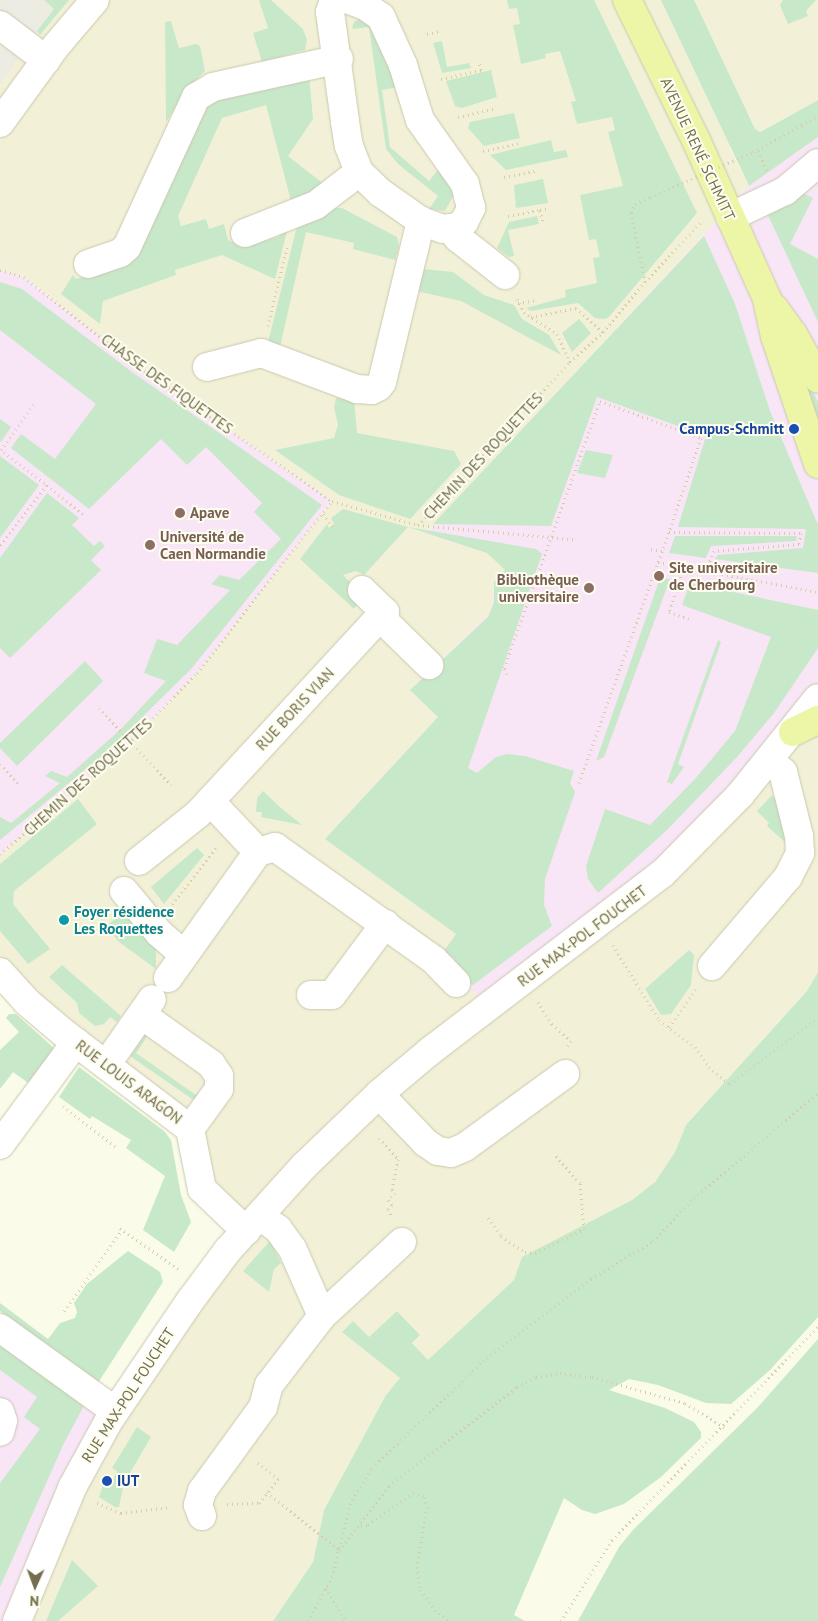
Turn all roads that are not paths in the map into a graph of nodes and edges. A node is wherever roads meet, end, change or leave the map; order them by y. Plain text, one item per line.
1 (95, 0) edge
2 (334, 0) edge
3 (349, 0) edge
4 (627, 0) edge
5 (0, 25) edge
6 (339, 59) junction
7 (46, 60) junction
8 (0, 123) edge
9 (818, 163) edge
10 (360, 172) junction
11 (718, 216) junction
12 (421, 221) junction
13 (450, 228) junction
14 (245, 233) dead end
15 (88, 264) dead end
16 (506, 275) road end
17 (767, 299) junction
18 (207, 367) dead end
19 (818, 379) edge
20 (818, 464) edge
21 (362, 590) dead end
22 (380, 617) junction
23 (429, 666) dead end
24 (818, 698) edge
25 (818, 720) edge
26 (793, 732) junction
27 (769, 762) junction
28 (210, 801) junction
29 (258, 852) junction
30 (139, 861) dead end
31 (124, 891) dead end
32 (385, 924) junction
33 (184, 954) junction
34 (712, 966) road end
35 (0, 972) edge
36 (456, 983) dead end
37 (311, 995) dead end
38 (154, 997) junction
39 (76, 1042) junction
40 (564, 1063) road end
41 (106, 1065) junction
42 (380, 1094) junction
43 (190, 1129) junction
44 (0, 1144) edge
45 (253, 1223) junction
46 (402, 1242) dead end
47 (322, 1316) junction
48 (0, 1328) edge
49 (115, 1410) junction
50 (0, 1412) edge
51 (0, 1432) edge
52 (200, 1511) road end
53 (17, 1621) edge

1 - 7 street
2 - 6 street
3 - 13 street
4 - 11 main road, AVENUE RENÉ SCHMITT
5 - 7 street
6 - 10 street
6 - 15 street
7 - 8 street
9 - 11 street
10 - 12 street
10 - 14 street
11 - 17 main road, AVENUE RENÉ SCHMITT
12 - 13 street
12 - 18 street
13 - 16 street
17 - 19 main road, AVENUE RENÉ SCHMITT
17 - 20 main road, AVENUE RENÉ SCHMITT
21 - 22 street
22 - 23 street
22 - 28 street, RUE BORIS VIAN
24 - 26 street, RUE MAX-POL FOUCHET
25 - 26 main road
26 - 27 street, RUE MAX-POL FOUCHET
27 - 34 street
27 - 42 street, RUE MAX-POL FOUCHET
28 - 29 street
28 - 30 street, RUE BORIS VIAN
29 - 32 street
29 - 33 street
31 - 33 street
32 - 36 street
32 - 37 street
33 - 38 street
35 - 39 street, RUE LOUIS ARAGON
38 - 41 street
38 - 43 street
39 - 41 street, RUE LOUIS ARAGON
39 - 44 street
40 - 42 street
41 - 43 street, RUE LOUIS ARAGON
42 - 45 street, RUE MAX-POL FOUCHET
43 - 45 street, RUE LOUIS ARAGON
45 - 47 street
45 - 49 street, RUE MAX-POL FOUCHET
46 - 47 street
47 - 52 street
48 - 49 street
49 - 53 street, RUE MAX-POL FOUCHET
50 - 51 street

